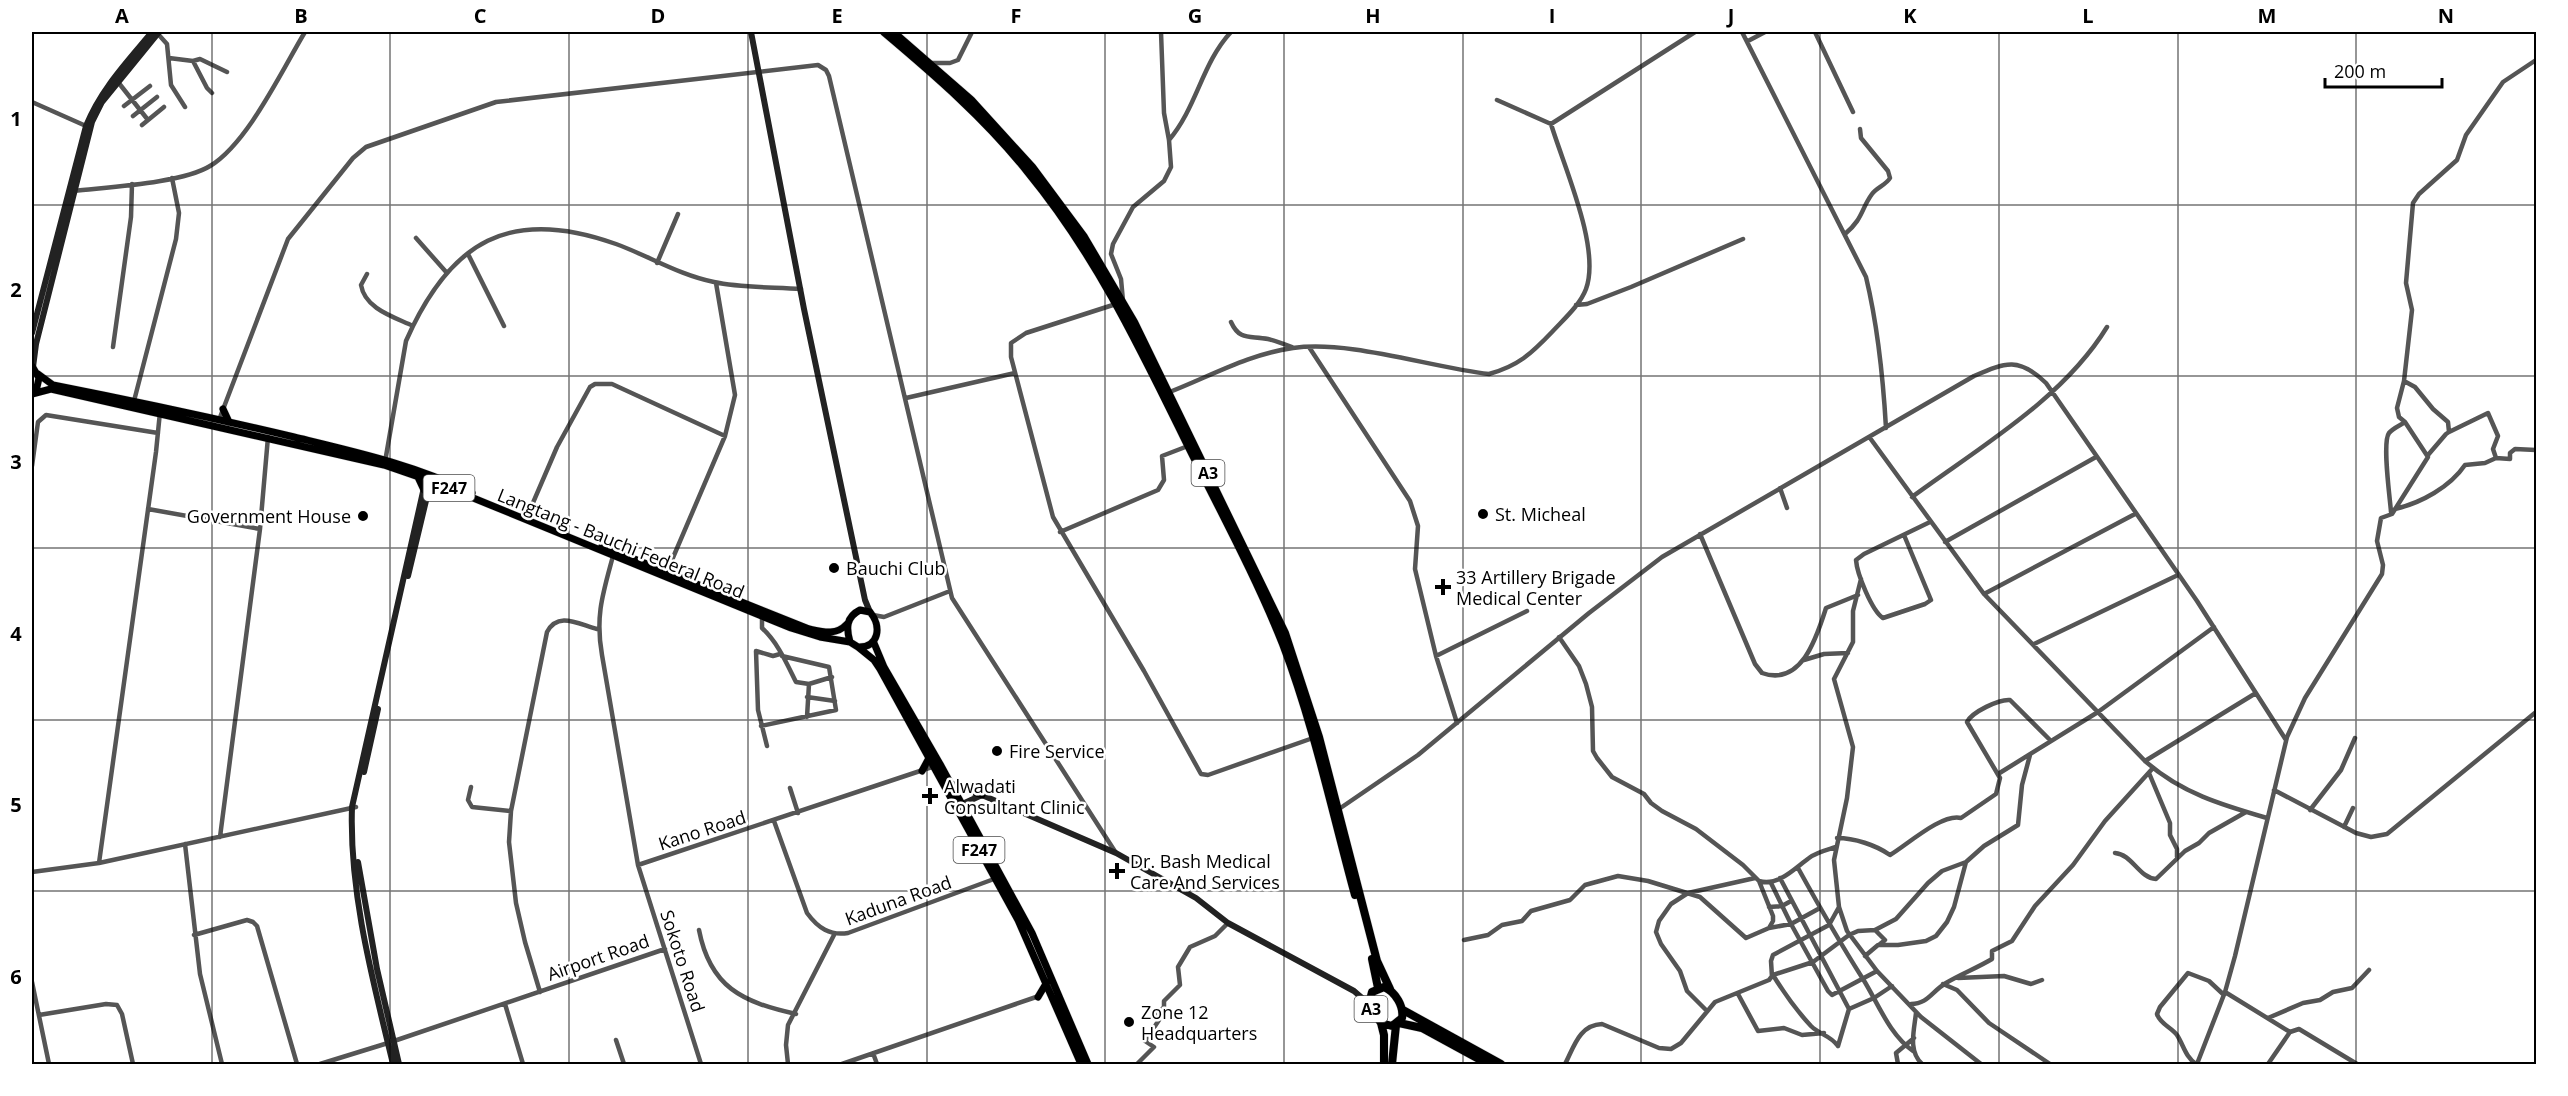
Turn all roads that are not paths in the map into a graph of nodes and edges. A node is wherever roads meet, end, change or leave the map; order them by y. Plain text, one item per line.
1 (156, 32) edge
2 (305, 32) edge
3 (751, 32) edge
4 (884, 32) edge
5 (893, 32) edge
6 (972, 32) edge
7 (1161, 32) edge
8 (1231, 32) edge
9 (1695, 32) edge
10 (1742, 32) edge
11 (1765, 32) edge
12 (1815, 32) edge
13 (1748, 41) junction
14 (917, 56) junction
15 (170, 58) junction
16 (2536, 60) edge
17 (193, 61) junction
18 (929, 63) junction
19 (759, 70) junction
20 (227, 72) dead end
21 (118, 82) junction
22 (150, 86) dead end
23 (212, 93) dead end
24 (157, 97) dead end
25 (132, 99) junction
26 (1497, 100) dead end
27 (32, 102) edge
28 (124, 106) dead end
29 (164, 107) dead end
30 (185, 107) dead end
31 (140, 110) junction
32 (1853, 112) dead end
33 (133, 116) dead end
34 (148, 120) junction
35 (1551, 124) junction
36 (142, 125) dead end
37 (86, 126) junction
38 (1860, 129) dead end
39 (1169, 140) junction
40 (1035, 175) junction
41 (172, 178) junction
42 (132, 184) junction
43 (71, 191) junction
44 (678, 214) dead end
45 (1845, 234) junction
46 (416, 238) dead end
47 (1743, 239) dead end
48 (468, 254) junction
49 (657, 263) junction
50 (447, 273) junction
51 (367, 274) dead end
52 (1119, 274) junction
53 (716, 283) junction
54 (1114, 285) junction
55 (801, 289) junction
56 (1120, 303) junction
57 (1576, 305) junction
58 (1231, 322) dead end
59 (413, 326) junction
60 (504, 326) dead end
61 (2107, 327) dead end
62 (32, 333) edge
63 (113, 347) dead end
64 (1294, 347) junction
65 (1310, 347) junction
66 (34, 369) edge
67 (1015, 373) junction
68 (2404, 381) junction
69 (1166, 393) junction
70 (2053, 393) junction
71 (32, 394) edge
72 (906, 398) junction
73 (134, 402) junction
74 (223, 409) junction
75 (160, 411) junction
76 (229, 422) junction
77 (2405, 422) junction
78 (218, 423) junction
79 (1886, 428) junction
80 (32, 429) edge
81 (2449, 432) junction
82 (158, 433) junction
83 (36, 436) junction
84 (725, 436) junction
85 (268, 437) junction
86 (1870, 438) junction
87 (1188, 446) junction
88 (2536, 450) edge
89 (2428, 455) junction
90 (2096, 457) junction
91 (2496, 458) junction
92 (385, 462) junction
93 (32, 466) edge
94 (1202, 468) junction
95 (425, 472) junction
96 (417, 475) junction
97 (429, 480) junction
98 (438, 480) junction
99 (1780, 488) junction
100 (426, 490) junction
101 (1912, 497) junction
102 (1787, 508) dead end
103 (148, 509) junction
104 (2393, 511) junction
105 (2135, 514) junction
106 (526, 519) junction
107 (1930, 522) junction
108 (260, 529) junction
109 (1060, 532) junction
110 (1700, 534) junction
111 (1905, 535) junction
112 (1946, 542) junction
113 (613, 556) junction
114 (666, 575) junction
115 (2178, 575) junction
116 (1861, 579) junction
117 (950, 591) junction
118 (1984, 594) junction
119 (1858, 595) junction
120 (865, 600) junction
121 (860, 610) junction
122 (1527, 610) dead end
123 (872, 614) junction
124 (762, 617) junction
125 (884, 617) junction
126 (847, 624) junction
127 (2214, 627) junction
128 (877, 628) junction
129 (597, 629) junction
130 (1559, 637) junction
131 (850, 642) junction
132 (874, 643) junction
133 (2034, 644) junction
134 (858, 647) junction
135 (1848, 653) junction
136 (781, 655) junction
137 (1436, 656) junction
138 (1804, 660) junction
139 (832, 677) junction
140 (809, 684) junction
141 (2256, 693) junction
142 (807, 697) junction
143 (835, 701) junction
144 (2098, 712) junction
145 (2536, 712) edge
146 (807, 717) junction
147 (1457, 723) junction
148 (761, 726) junction
149 (1316, 737) junction
150 (2355, 738) dead end
151 (2286, 740) junction
152 (2051, 741) junction
153 (767, 746) dead end
154 (2030, 755) junction
155 (929, 758) junction
156 (2145, 761) junction
157 (937, 765) junction
158 (2153, 768) junction
159 (922, 771) junction
160 (2149, 773) junction
161 (1998, 774) junction
162 (951, 784) junction
163 (471, 787) dead end
164 (790, 788) dead end
165 (2274, 790) junction
166 (982, 795) junction
167 (958, 806) junction
168 (354, 807) junction
169 (2353, 808) dead end
170 (1339, 810) junction
171 (2310, 810) junction
172 (512, 811) junction
173 (2246, 812) junction
174 (798, 813) junction
175 (2267, 818) junction
176 (774, 821) junction
177 (2344, 827) junction
178 (220, 837) junction
179 (1837, 838) junction
180 (185, 844) junction
181 (1836, 847) junction
182 (1116, 853) junction
183 (2115, 853) dead end
184 (2176, 859) junction
185 (1966, 862) junction
186 (99, 863) junction
187 (638, 865) junction
188 (1798, 868) junction
189 (32, 872) edge
190 (1779, 878) junction
191 (994, 879) junction
192 (1757, 879) junction
193 (1771, 882) junction
194 (1688, 893) junction
195 (1791, 902) junction
196 (1782, 906) junction
197 (1769, 907) junction
198 (1839, 907) junction
199 (1820, 908) junction
200 (1834, 917) junction
201 (1843, 917) junction
202 (1800, 918) junction
203 (1228, 922) junction
204 (1791, 924) junction
205 (1829, 925) junction
206 (1769, 928) junction
207 (699, 930) dead end
208 (1875, 930) junction
209 (194, 935) junction
210 (834, 935) junction
211 (1810, 935) junction
212 (1850, 935) junction
213 (1464, 940) dead end
214 (1799, 940) junction
215 (1840, 944) junction
216 (1878, 945) junction
217 (665, 949) junction
218 (1822, 956) junction
219 (1865, 956) junction
220 (1813, 962) junction
221 (2369, 970) dead end
222 (1877, 971) junction
223 (1773, 976) junction
224 (1955, 978) junction
225 (1864, 980) junction
226 (2042, 980) dead end
227 (32, 982) edge
228 (1943, 984) junction
229 (1050, 985) junction
230 (1892, 986) junction
231 (1390, 989) junction
232 (1375, 990) junction
233 (1353, 991) junction
234 (540, 992) junction
235 (1841, 992) junction
236 (2224, 993) junction
237 (1738, 994) junction
238 (1038, 997) joint
239 (1874, 998) junction
240 (505, 1004) junction
241 (1369, 1004) junction
242 (1911, 1004) junction
243 (1849, 1009) junction
244 (1403, 1010) junction
245 (1707, 1011) junction
246 (1916, 1013) junction
247 (796, 1014) junction
248 (39, 1015) junction
249 (2268, 1018) junction
250 (1381, 1023) junction
251 (1397, 1024) junction
252 (2290, 1032) junction
253 (1824, 1033) junction
254 (1914, 1038) junction
255 (616, 1040) dead end
256 (391, 1042) junction
257 (1905, 1045) junction
258 (1913, 1051) junction
259 (873, 1053) junction
260 (49, 1065) edge
261 (133, 1065) edge
262 (222, 1065) edge
263 (297, 1065) edge
264 (320, 1065) edge
265 (393, 1065) edge
266 (399, 1065) edge
267 (523, 1065) edge
268 (624, 1065) edge
269 (701, 1065) edge
270 (789, 1065) edge
271 (842, 1065) edge
272 (876, 1065) edge
273 (1081, 1065) edge
274 (1088, 1065) edge
275 (1137, 1065) edge
276 (1384, 1065) edge
277 (1392, 1065) edge
278 (1488, 1065) edge
279 (1501, 1065) edge
280 (1565, 1065) edge
281 (1898, 1065) edge
282 (1922, 1065) edge
283 (1981, 1065) edge
284 (2050, 1065) edge
285 (2196, 1065) edge
286 (2268, 1065) edge
287 (2357, 1065) edge

1 - 15 street
1 - 21 street
1 - 37 street
2 - 41 street
3 - 19 street
4 - 14 highway, A3
5 - 14 highway, A3
6 - 18 street
7 - 39 street
8 - 39 street
9 - 35 street
10 - 13 street
11 - 13 street
12 - 32 street
13 - 45 street
14 - 18 highway, A3
14 - 40 highway, A3
15 - 17 street
15 - 30 street
16 - 68 street
17 - 20 street
17 - 23 street
18 - 40 highway, A3
19 - 55 street
19 - 72 street
19 - 74 street
21 - 25 street
21 - 43 street
22 - 25 street
24 - 31 street
25 - 28 street
25 - 31 street
26 - 35 street
27 - 37 street
29 - 34 street
31 - 33 street
31 - 34 street
34 - 36 street
35 - 57 street
37 - 43 street
38 - 45 street
39 - 52 street
40 - 54 highway, A3
40 - 56 highway, A3
41 - 42 street
41 - 73 street
42 - 43 street
42 - 63 street
43 - 62 street
43 - 66 street
44 - 49 street
45 - 79 street
46 - 50 street
47 - 57 street
48 - 49 street
48 - 50 street
48 - 60 street
49 - 53 street
50 - 59 street
51 - 59 street
52 - 54 street
52 - 56 street
53 - 55 street
53 - 84 street
54 - 56 highway, A3
55 - 120 street
56 - 67 street
56 - 69 highway, A3
57 - 65 street
58 - 64 street
59 - 92 street
61 - 70 street
64 - 65 street
64 - 69 street
65 - 137 street
66 - 71 main road, F247
66 - 73 main road, Langtang - Bauchi Federal Road / F247
67 - 72 street
67 - 109 street
68 - 77 street
68 - 81 street
69 - 87 highway, A3
69 - 94 highway, A3
70 - 79 street
70 - 90 street
70 - 101 street
71 - 75 main road, Langtang - Bauchi Federal Road / F247
72 - 117 street
73 - 75 main road, Langtang - Bauchi Federal Road / F247
74 - 76 main road
74 - 78 street
75 - 78 main road, Langtang - Bauchi Federal Road / F247
75 - 82 street
76 - 78 main road, Langtang - Bauchi Federal Road / F247
76 - 92 main road, Langtang - Bauchi Federal Road / F247
77 - 89 street
77 - 104 street
78 - 85 main road, Langtang - Bauchi Federal Road / F247
79 - 86 street
80 - 83 street
81 - 89 street
81 - 91 street
82 - 83 street
82 - 103 street
83 - 93 street
84 - 106 street
84 - 114 street
85 - 92 main road, Langtang - Bauchi Federal Road / F247
85 - 108 street
86 - 99 street
86 - 101 street
87 - 94 highway, A3
87 - 109 street
88 - 91 street
89 - 104 street
90 - 105 street
90 - 112 street
91 - 104 street
92 - 95 main road, Langtang - Bauchi Federal Road / F247
92 - 96 main road, Langtang - Bauchi Federal Road / F247
94 - 149 highway, A3
95 - 97 street
95 - 98 main road, Langtang - Bauchi Federal Road / F247
96 - 97 main road, Langtang - Bauchi Federal Road / F247
96 - 100 main road
97 - 98 main road, Langtang - Bauchi Federal Road / F247
97 - 100 street
98 - 100 main road
98 - 106 main road, Langtang - Bauchi Federal Road / F247
98 - 113 main road, Langtang - Bauchi Federal Road / F247
99 - 102 street
99 - 110 street
100 - 168 street
101 - 107 street
103 - 108 street
103 - 186 street
104 - 151 street
105 - 115 street
105 - 118 street
106 - 114 main road, Langtang - Bauchi Federal Road / F247
107 - 111 street
107 - 112 street
108 - 178 street
109 - 149 street
110 - 130 street
110 - 138 street
111 - 116 street
111 - 116 street
112 - 118 street
113 - 114 main road, Langtang - Bauchi Federal Road / F247
113 - 129 street, Sokoto Road
114 - 124 main road, Langtang - Bauchi Federal Road / F247
114 - 126 main road, Langtang - Bauchi Federal Road / F247
115 - 127 street
115 - 133 street
116 - 119 street
117 - 125 street
117 - 182 street
118 - 133 street
119 - 135 street
119 - 138 street
120 - 121 street
120 - 123 street
121 - 123 main road
121 - 126 main road
122 - 137 street
123 - 125 street
123 - 128 main road
124 - 131 main road, Langtang - Bauchi Federal Road / F247
124 - 136 street
125 - 128 street
126 - 131 main road
127 - 141 street
127 - 144 street
128 - 132 main road
129 - 172 street
129 - 187 street, Sokoto Road
130 - 147 street
130 - 192 street
131 - 134 main road, Langtang - Bauchi Federal Road / F247
132 - 134 main road
132 - 157 main road, Langtang - Bauchi Federal Road / F247
133 - 144 street
134 - 155 main road, Langtang - Bauchi Federal Road / F247
135 - 138 street
135 - 179 street
136 - 139 street
136 - 140 street
136 - 148 street
137 - 147 street
139 - 140 street
139 - 143 street
140 - 142 street
141 - 151 street
141 - 156 street
142 - 143 street
142 - 146 street
143 - 146 street
144 - 152 street
144 - 156 street
145 - 177 street
146 - 148 street
147 - 170 street
148 - 153 street
149 - 170 highway, A3
149 - 232 highway, A3
150 - 171 street
151 - 165 street
152 - 154 street
152 - 161 street
154 - 161 street
154 - 185 street
155 - 157 main road, Langtang - Bauchi Federal Road / F247
155 - 159 main road
156 - 158 street
157 - 159 street, Kano Road
157 - 162 main road, Langtang - Bauchi Federal Road / F247
157 - 167 main road, Langtang - Bauchi Federal Road / F247
158 - 160 street
158 - 173 street
159 - 174 street, Kano Road
160 - 184 street
160 - 224 street
161 - 179 street
162 - 166 main road
162 - 167 main road, Langtang - Bauchi Federal Road / F247
163 - 172 street
164 - 174 street
165 - 171 street
165 - 175 street
166 - 167 street
166 - 182 street
167 - 191 main road, Langtang - Bauchi Federal Road / F247
167 - 229 main road, Langtang - Bauchi Federal Road / F247
168 - 178 street
168 - 256 street
169 - 177 street
170 - 231 highway, A3
171 - 177 street
172 - 234 street
173 - 175 street
173 - 184 street
174 - 176 street, Kano Road
175 - 236 street
176 - 187 street, Kano Road
176 - 210 street, Kaduna Road
178 - 180 street
179 - 181 street
180 - 186 street
180 - 209 street
181 - 188 street
181 - 198 street
182 - 203 street
183 - 184 street
185 - 208 street
185 - 216 street
186 - 189 street
187 - 217 street, Sokoto Road
188 - 190 street
188 - 199 street
190 - 193 street
190 - 195 street
191 - 210 street, Kaduna Road
191 - 229 main road, Langtang - Bauchi Federal Road / F247
192 - 193 street
192 - 194 street
192 - 197 street
193 - 196 street
194 - 206 street
194 - 213 street
194 - 245 street
195 - 196 street
195 - 202 street
196 - 197 street
196 - 204 street
197 - 206 street
198 - 200 street
198 - 201 street
199 - 202 street
199 - 205 street
200 - 201 street
200 - 205 street
201 - 212 street
202 - 204 street
202 - 211 street
203 - 233 street
203 - 275 street
204 - 206 street
204 - 214 street
205 - 211 street
205 - 215 street
207 - 247 street
208 - 212 street
208 - 216 street
209 - 262 street
209 - 263 street
210 - 247 street
211 - 214 street
211 - 218 street
212 - 215 street
212 - 219 street
214 - 220 street
214 - 223 street
215 - 218 street
215 - 225 street
216 - 219 street
217 - 234 street, Airport Road
217 - 269 street, Sokoto Road
218 - 220 street
218 - 235 street
219 - 222 street
220 - 223 street
220 - 235 street
221 - 249 street
222 - 225 street
222 - 230 street
223 - 237 street
223 - 253 street
224 - 226 street
224 - 228 street
225 - 235 street
225 - 239 street
227 - 248 street
228 - 242 street
228 - 284 street
229 - 238 main road
229 - 273 main road, Langtang - Bauchi Federal Road / F247
229 - 274 main road, Langtang - Bauchi Federal Road / F247
230 - 239 street
230 - 242 street
231 - 232 highway, A3
231 - 244 highway, A3
232 - 233 street
232 - 241 highway, A3
233 - 241 street
234 - 240 street, Airport Road
235 - 243 street
236 - 249 street
236 - 285 street
236 - 285 street
237 - 245 street
237 - 253 street
238 - 259 street
239 - 243 street
239 - 257 street
240 - 256 street, Airport Road
240 - 267 street
241 - 250 highway, A3
242 - 246 street
243 - 253 street
244 - 251 highway, A3
244 - 279 highway, A3
245 - 280 street
246 - 254 street
246 - 283 street
247 - 270 street
248 - 260 street
248 - 261 street
249 - 252 street
250 - 251 highway, A3
250 - 276 highway
251 - 277 highway
251 - 278 highway, A3
252 - 286 street
252 - 287 street
254 - 257 street
254 - 258 street
255 - 268 street
256 - 264 street, Airport Road
256 - 265 street
256 - 266 street
257 - 258 street
257 - 281 street
258 - 282 street
259 - 271 street
259 - 272 street

